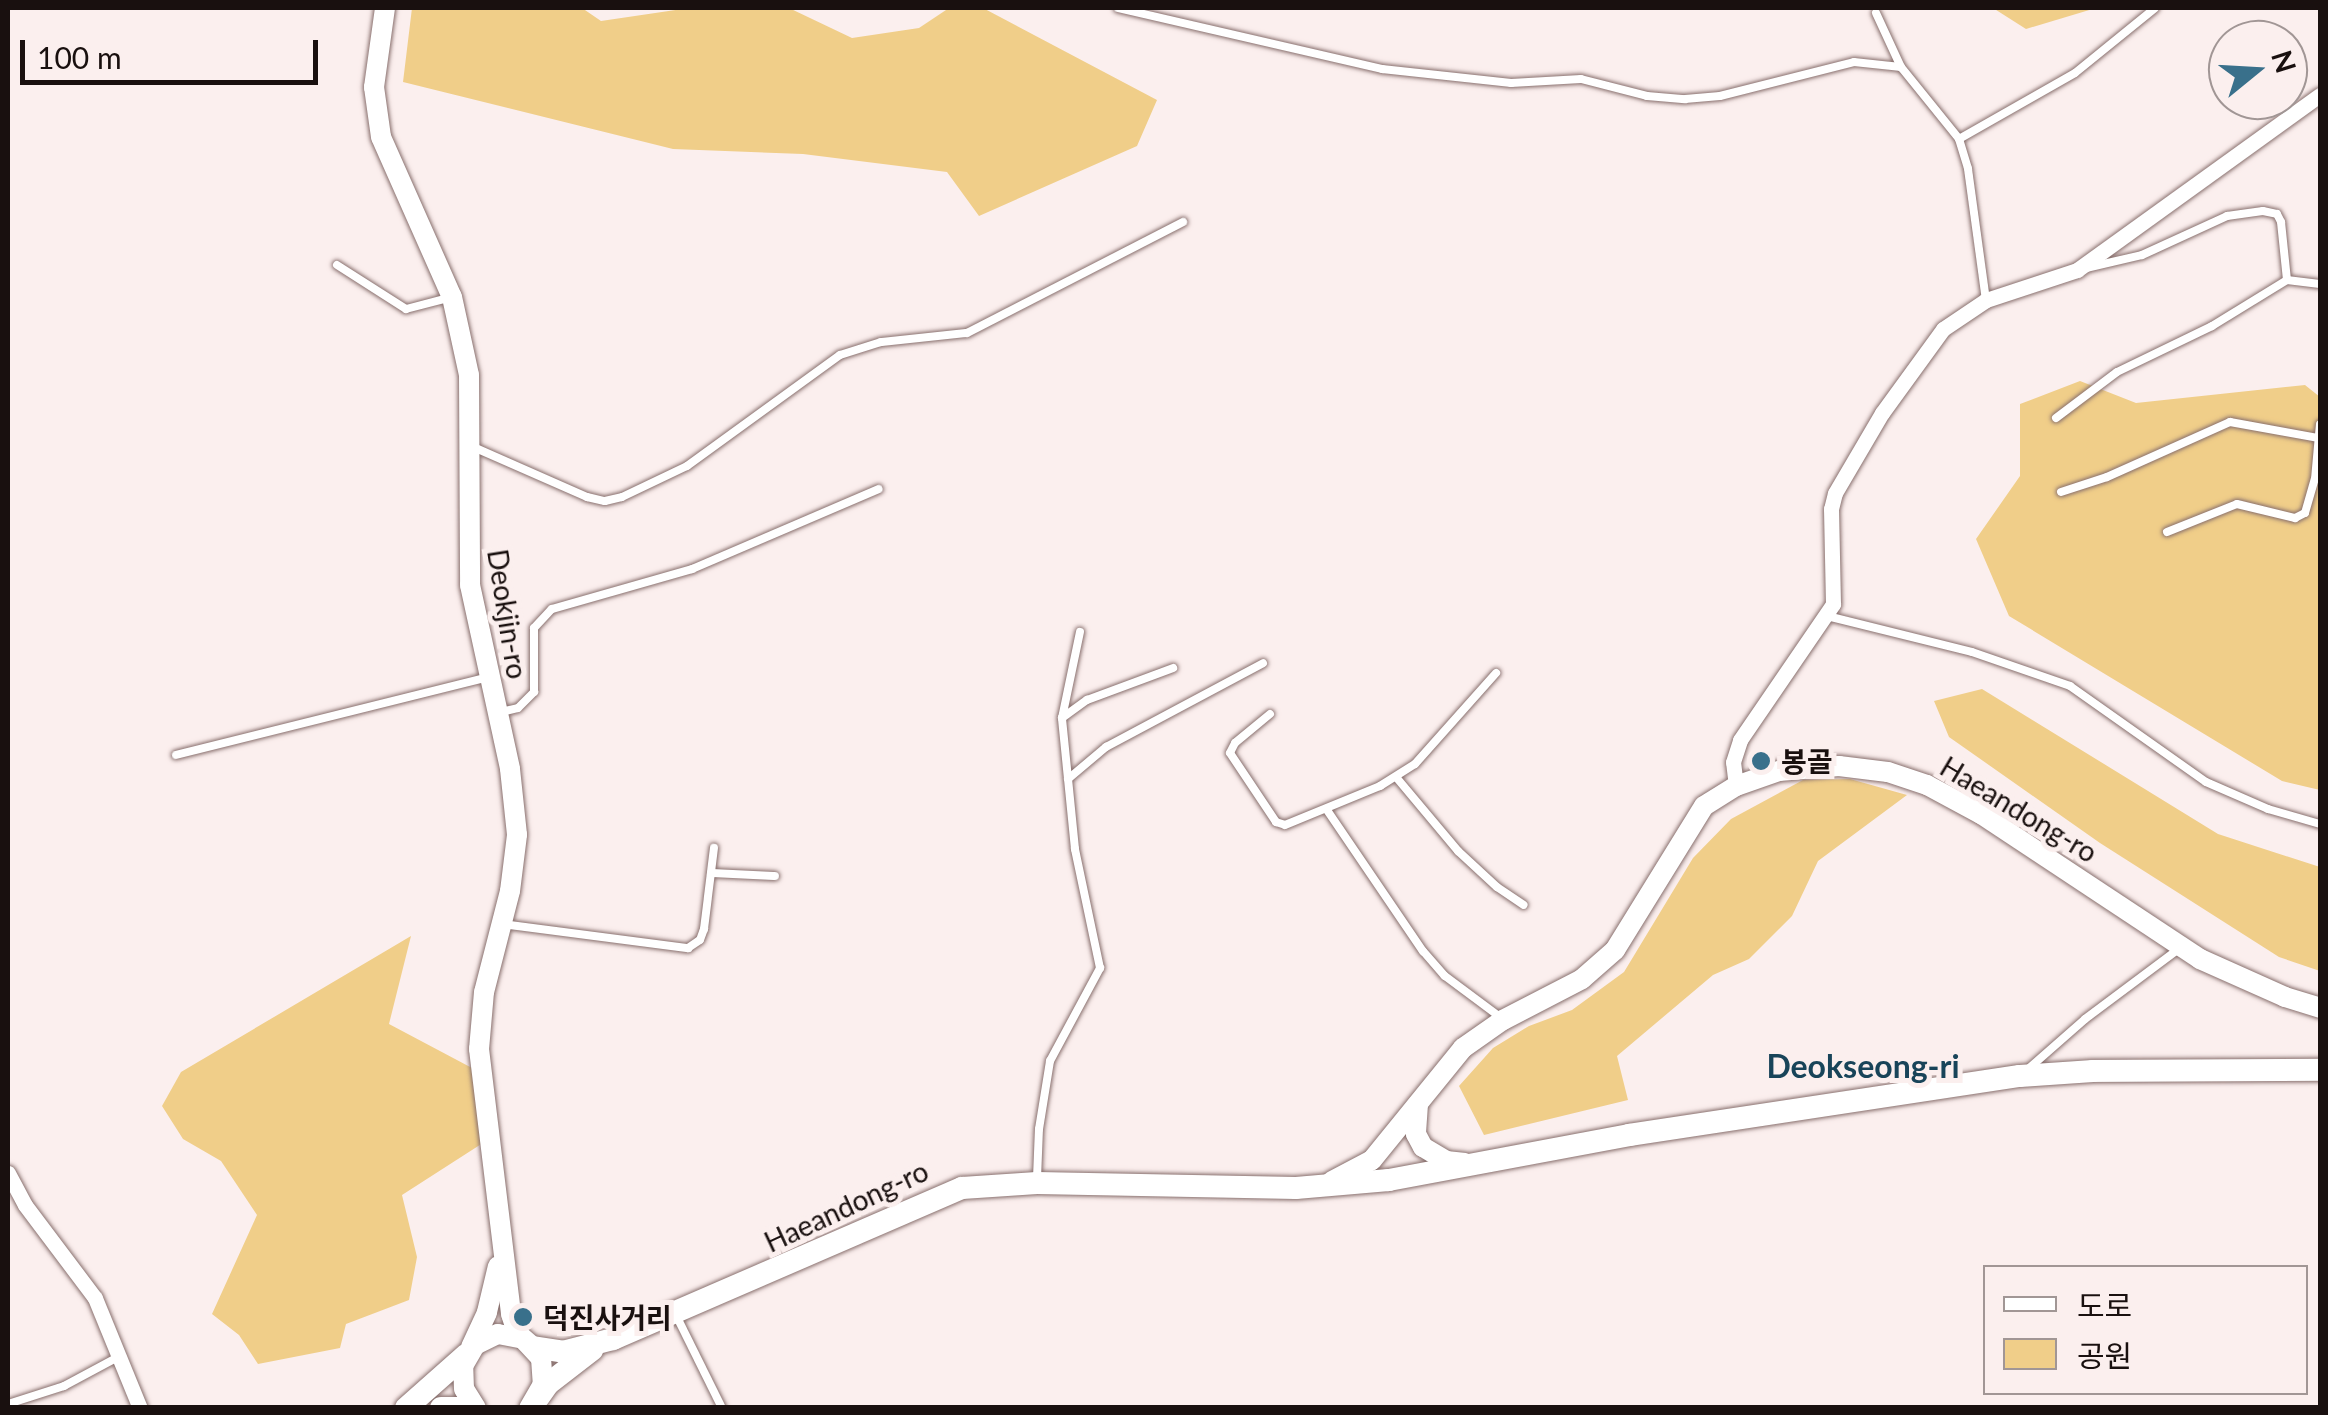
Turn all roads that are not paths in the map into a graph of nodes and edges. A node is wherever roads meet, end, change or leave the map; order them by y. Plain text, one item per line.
1 (384, 8) edge
2 (1118, 8) edge
3 (2155, 8) edge
4 (1876, 14) dead end
5 (1901, 67) junction
6 (2320, 95) edge
7 (1959, 139) junction
8 (1183, 222) dead end
9 (336, 265) dead end
10 (2076, 270) junction
11 (2287, 280) junction
12 (2320, 284) edge
13 (452, 297) junction
14 (1986, 300) junction
15 (2056, 418) dead end
16 (2320, 424) edge
17 (2318, 438) junction
18 (471, 446) junction
19 (879, 489) dead end
20 (2061, 492) dead end
21 (2167, 532) dead end
22 (1827, 616) junction
23 (1080, 632) dead end
24 (1263, 663) dead end
25 (1172, 668) dead end
26 (1496, 673) dead end
27 (488, 678) junction
28 (497, 713) junction
29 (1270, 714) dead end
30 (1062, 718) junction
31 (176, 755) dead end
32 (1396, 777) junction
33 (1068, 779) junction
34 (1736, 786) junction
35 (1327, 810) junction
36 (2320, 824) edge
37 (714, 848) dead end
38 (710, 873) junction
39 (775, 876) dead end
40 (1524, 904) dead end
41 (502, 924) junction
42 (2180, 948) junction
43 (2320, 1008) edge
44 (1504, 1020) junction
45 (2320, 1070) edge
46 (2020, 1076) junction
47 (1418, 1100) junction
48 (1467, 1163) junction
49 (8, 1173) edge
50 (1037, 1183) junction
51 (1296, 1188) junction
52 (502, 1239) junction
53 (676, 1315) junction
54 (612, 1339) junction
55 (533, 1348) junction
56 (467, 1354) junction
57 (120, 1356) junction
58 (8, 1404) edge
59 (532, 1405) edge
60 (140, 1408) edge
61 (406, 1408) edge
62 (441, 1408) edge
63 (474, 1408) edge
64 (722, 1408) edge

1 - 13 street, Deokjin-ro
2 - 5 lane
3 - 7 lane
4 - 5 lane
5 - 7 lane
6 - 10 street
7 - 14 lane
8 - 18 lane
9 - 13 lane
10 - 11 lane
10 - 14 street
11 - 12 lane
11 - 15 lane
13 - 18 street, Deokjin-ro
14 - 22 street
16 - 17 lane
17 - 20 lane
17 - 21 lane
18 - 27 street, Deokjin-ro
19 - 28 lane
22 - 34 street
22 - 36 lane
23 - 30 lane
24 - 33 lane
25 - 30 lane
26 - 32 lane
27 - 28 street, Deokjin-ro
27 - 31 lane
28 - 41 street, Deokjin-ro
29 - 35 lane
30 - 33 lane
32 - 35 lane
32 - 40 lane
33 - 50 lane
34 - 42 street, Haeandong-ro
34 - 44 street, Haeandong-ro
35 - 44 lane
37 - 38 lane
38 - 39 lane
38 - 41 lane
41 - 52 street, Deokjin-ro
42 - 43 street, Haeandong-ro
42 - 46 lane
44 - 47 street, Haeandong-ro
45 - 46 main road, Haeandong-ro
46 - 48 main road, Haeandong-ro
47 - 48 street
47 - 51 street, Haeandong-ro
48 - 51 main road, Haeandong-ro
49 - 57 street
50 - 51 main road, Haeandong-ro
50 - 53 main road, Haeandong-ro
52 - 55 street, Deokjin-ro
52 - 56 street
53 - 54 main road, Haeandong-ro
53 - 64 lane
54 - 55 main road, Haeandong-ro
54 - 59 main road, Haeandong-ro
55 - 56 street
55 - 59 street
56 - 61 main road
56 - 63 street
57 - 58 lane
57 - 60 street
62 - 63 main road

